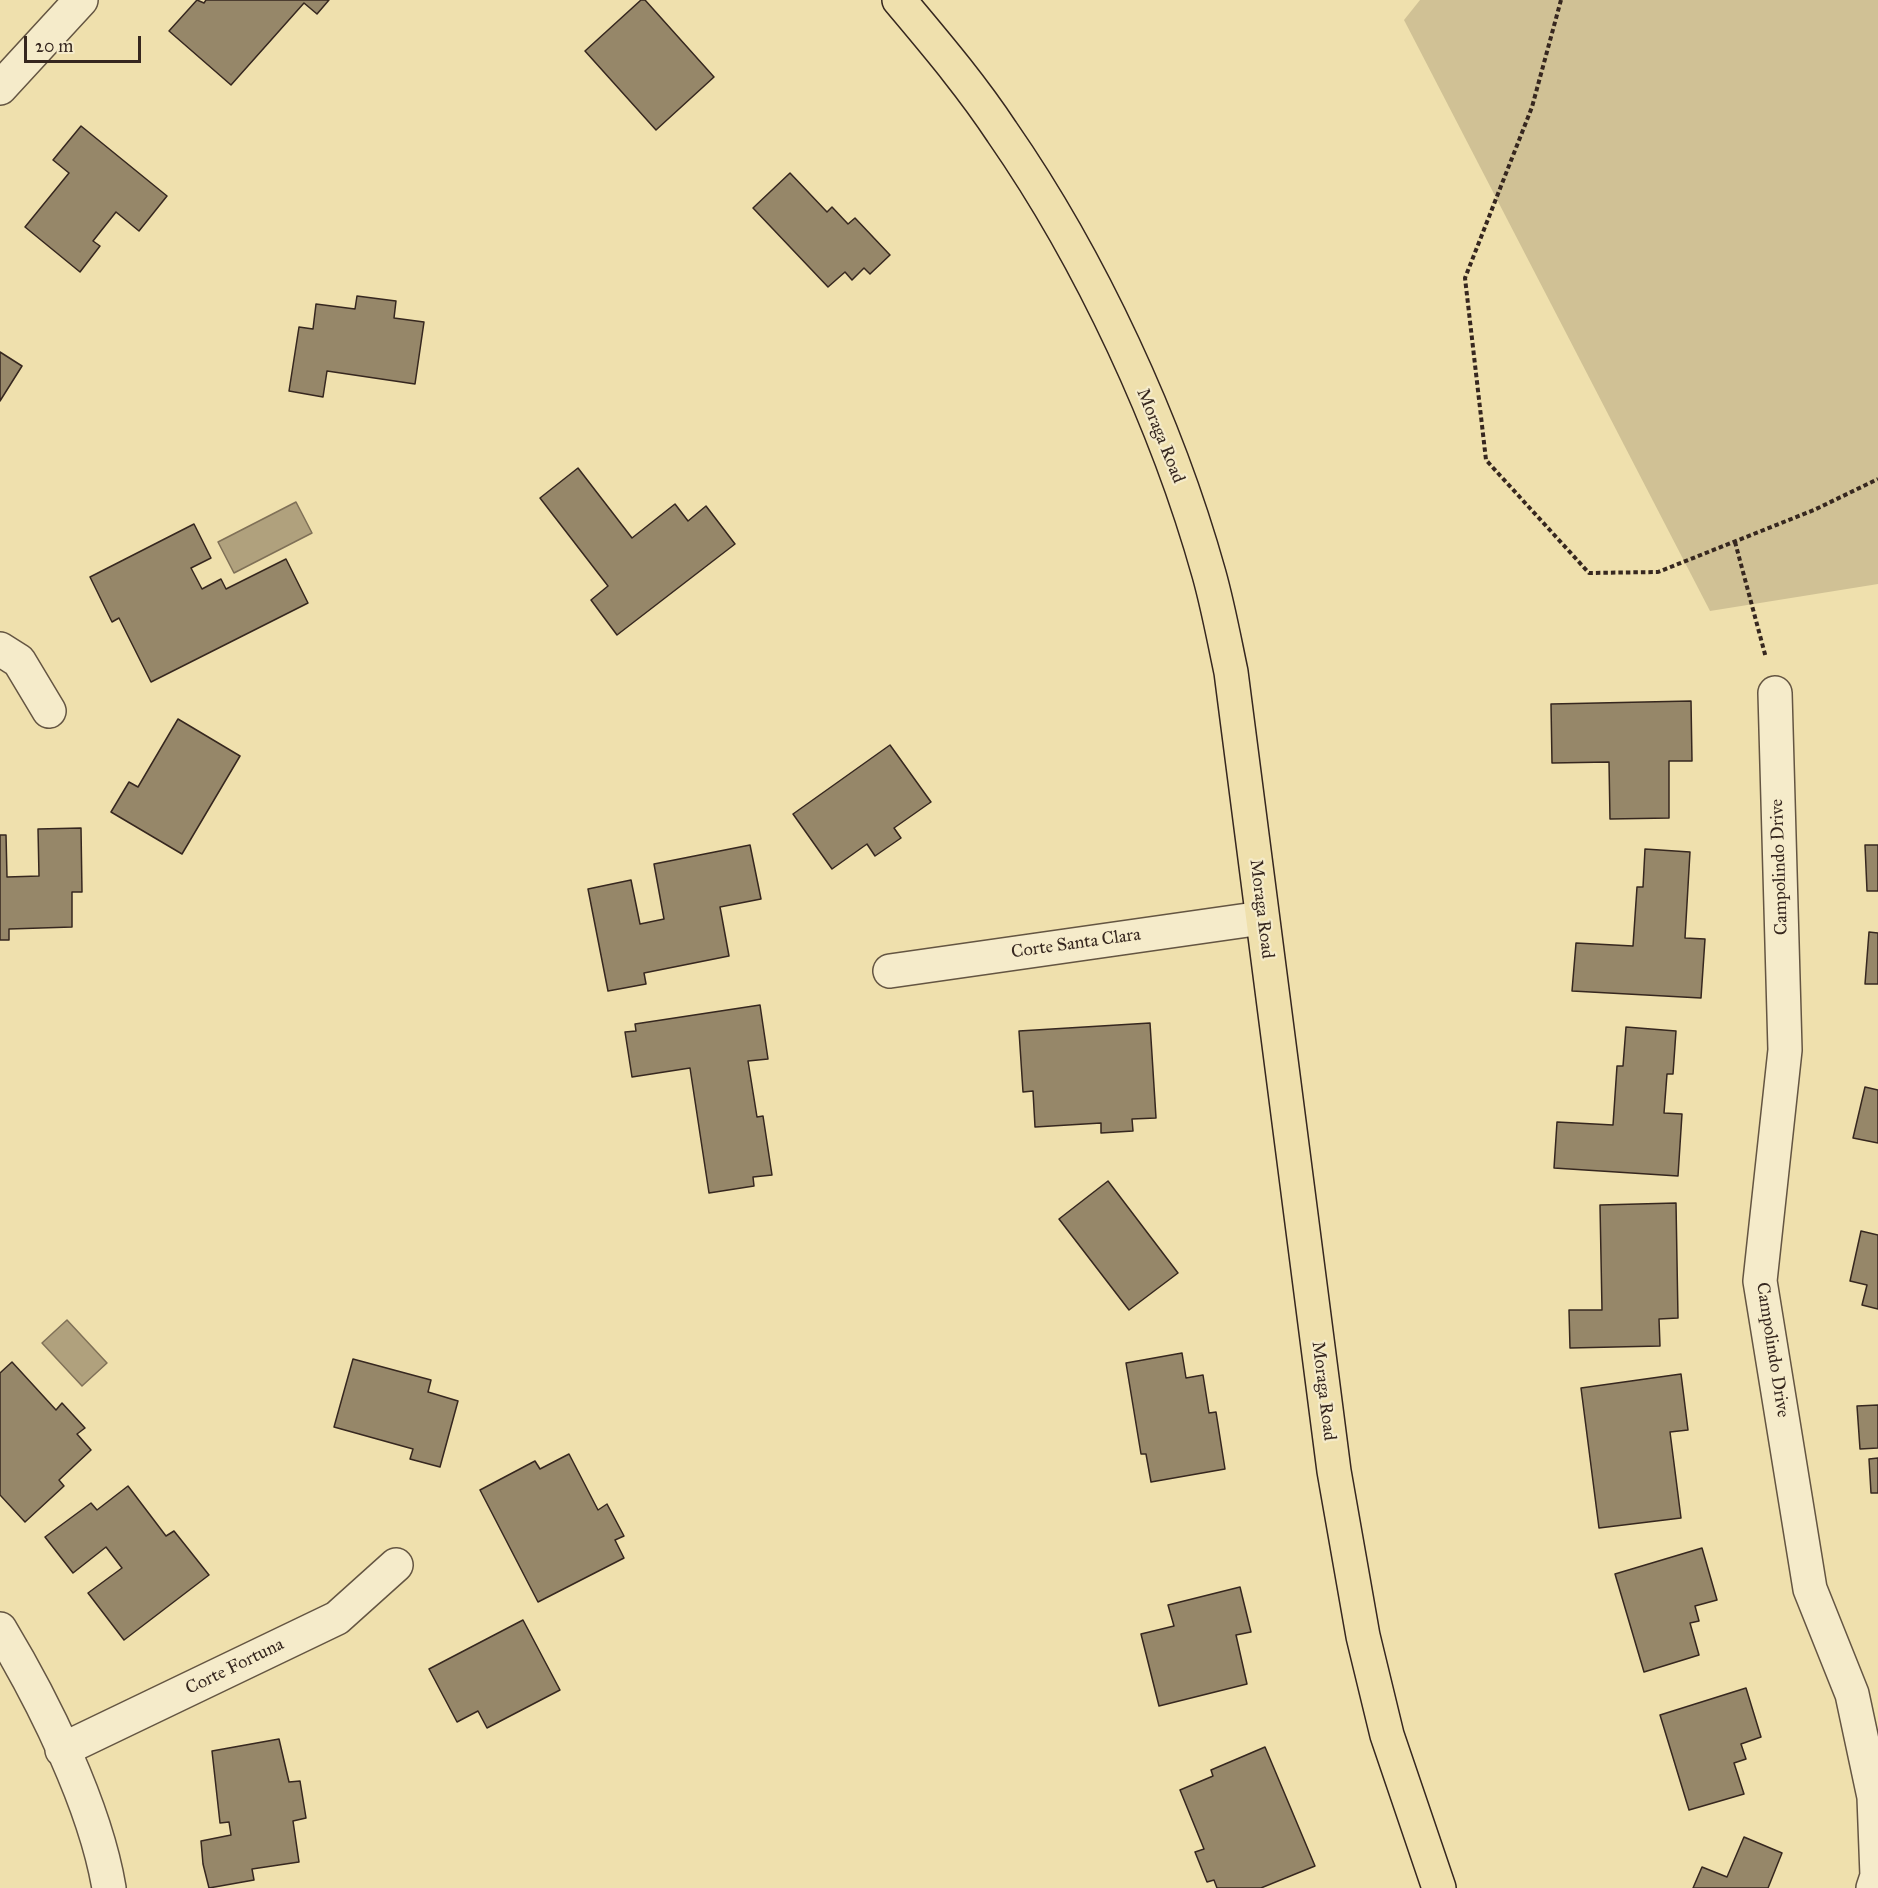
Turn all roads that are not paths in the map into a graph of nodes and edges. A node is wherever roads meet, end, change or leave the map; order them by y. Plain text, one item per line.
1 (81, 0) edge
2 (898, 0) edge
3 (0, 88) edge
4 (0, 649) edge
5 (1775, 693) road end
6 (49, 711) dead end
7 (1262, 918) junction
8 (890, 971) dead end
9 (396, 1565) dead end
10 (0, 1629) edge
11 (62, 1750) junction
12 (1876, 1880) edge
13 (109, 1888) edge
14 (1439, 1888) edge

1 - 3 street
2 - 7 main road, Moraga Road
4 - 6 street
5 - 12 street, Campolindo Drive
7 - 8 street, Corte Santa Clara
7 - 14 main road, Moraga Road
9 - 11 street, Corte Fortuna
10 - 11 street
11 - 13 street

